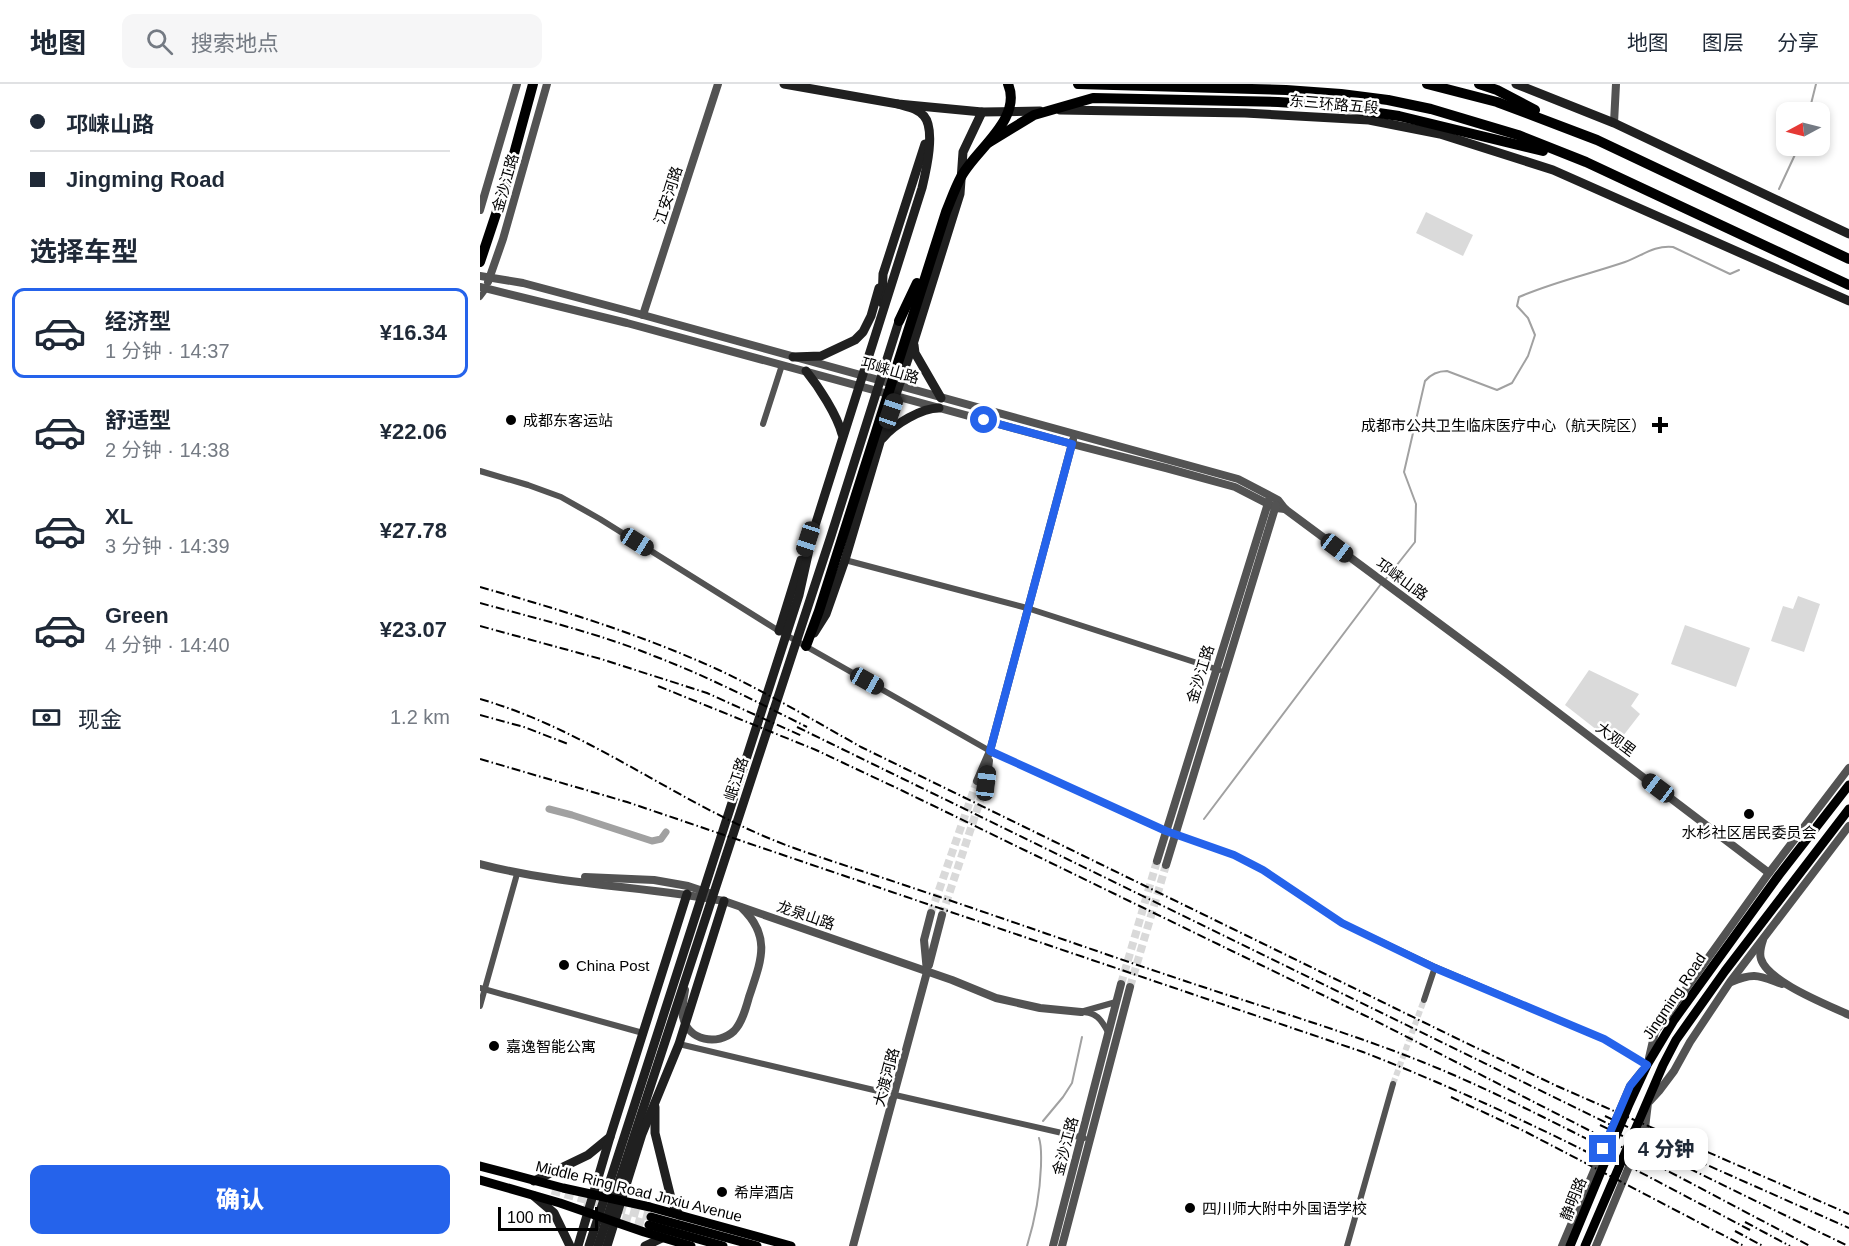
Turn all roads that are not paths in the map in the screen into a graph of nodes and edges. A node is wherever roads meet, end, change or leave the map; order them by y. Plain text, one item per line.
1 (517, 84) edge
2 (533, 84) edge
3 (547, 84) edge
4 (718, 84) edge
5 (784, 84) edge
6 (1008, 84) edge
7 (1078, 84) edge
8 (1427, 84) edge
9 (1479, 84) edge
10 (1516, 84) edge
11 (1617, 84) edge
12 (898, 104) junction
13 (982, 112) junction
14 (1550, 121) junction
15 (1614, 123) junction
16 (930, 127) junction
17 (988, 142) junction
18 (1586, 162) junction
19 (480, 210) edge
20 (1849, 234) edge
21 (935, 245) junction
22 (1848, 259) edge
23 (480, 262) edge
24 (883, 274) junction
25 (480, 276) edge
26 (489, 279) junction
27 (1848, 285) edge
28 (483, 288) edge
29 (480, 297) edge
30 (1849, 301) edge
31 (643, 315) junction
32 (899, 321) joint
33 (914, 341) junction
34 (793, 357) junction
35 (782, 365) junction
36 (806, 371) junction
37 (859, 380) junction
38 (897, 391) junction
39 (940, 403) junction
40 (763, 424) dead end
41 (842, 434) junction
42 (1075, 435) junction
43 (880, 442) junction
44 (1072, 444) junction
45 (480, 471) edge
46 (1273, 502) junction
47 (845, 560) junction
48 (1028, 608) junction
49 (779, 631) junction
50 (806, 646) junction
51 (1216, 669) junction
52 (1503, 670) joint
53 (1224, 672) junction
54 (990, 751) junction
55 (1849, 768) edge
56 (977, 781) tunnel mouth
57 (986, 783) tunnel mouth
58 (1849, 785) edge
59 (1849, 809) edge
60 (1849, 826) edge
61 (1166, 831) junction
62 (1174, 835) junction
63 (1157, 861) tunnel mouth
64 (480, 862) edge
65 (1166, 865) tunnel mouth
66 (1769, 873) junction
67 (516, 874) junction
68 (687, 894) junction
69 (724, 901) junction
70 (932, 913) tunnel mouth
71 (942, 915) tunnel mouth
72 (1764, 936) junction
73 (1435, 968) junction
74 (927, 972) junction
75 (687, 976) junction
76 (1730, 982) junction
77 (1121, 984) tunnel mouth
78 (1785, 985) junction
79 (1130, 987) tunnel mouth
80 (482, 989) edge
81 (1424, 1000) tunnel mouth
82 (1116, 1002) junction
83 (480, 1006) edge
84 (1081, 1012) junction
85 (1849, 1015) edge
86 (1108, 1032) junction
87 (643, 1033) junction
88 (679, 1044) junction
89 (1647, 1065) junction
90 (1393, 1084) tunnel mouth
91 (895, 1095) junction
92 (655, 1100) junction
93 (1648, 1103) junction
94 (610, 1137) junction
95 (1086, 1138) junction
96 (480, 1166) edge
97 (480, 1180) edge
98 (534, 1181) junction
99 (532, 1195) junction
100 (593, 1195) junction
101 (621, 1201) junction
102 (587, 1213) junction
103 (679, 1215) junction
104 (614, 1222) junction
105 (662, 1238) junction
106 (570, 1246) edge
107 (578, 1246) edge
108 (589, 1246) edge
109 (598, 1246) edge
110 (607, 1246) edge
111 (645, 1246) edge
112 (691, 1246) edge
113 (723, 1246) edge
114 (757, 1246) edge
115 (791, 1246) edge
116 (854, 1246) edge
117 (1053, 1246) edge
118 (1062, 1246) edge
119 (1347, 1246) edge
120 (1562, 1246) edge
121 (1570, 1246) edge
122 (1585, 1246) edge
123 (1596, 1246) edge

1 - 19 street, 金沙江路
2 - 23 highway
3 - 26 street, 金沙江路
4 - 31 street, 江安河路
5 - 12 main road, 东三环路五段
6 - 17 highway
7 - 18 highway, 东三环路五段
8 - 14 highway
9 - 14 highway
10 - 15 main road
11 - 15 street
12 - 13 main road, 东三环路五段
12 - 16 main road
13 - 30 main road, 东三环路五段
13 - 33 main road
14 - 22 highway
15 - 20 main road
16 - 24 main road
16 - 108 main road, 岷江路
17 - 18 highway
17 - 21 highway
18 - 27 highway, 东三环路五段
21 - 32 highway
21 - 50 highway
24 - 34 main road
24 - 37 main road
25 - 26 street, 邛崃山路
26 - 28 street, 金沙江路
26 - 31 street, 邛崃山路
28 - 29 street
28 - 35 street, 邛崃山路
31 - 34 street, 邛崃山路
32 - 75 main road, 岷江路
33 - 38 main road
33 - 39 main road
34 - 37 street, 邛崃山路
35 - 36 street, 邛崃山路
35 - 40 street
36 - 37 street, 邛崃山路
36 - 41 main road
37 - 38 street, 邛崃山路
37 - 41 main road
38 - 39 street, 邛崃山路
38 - 43 main road
39 - 42 street, 邛崃山路
39 - 43 main road
39 - 44 street, 邛崃山路
41 - 49 main road
42 - 44 street
42 - 46 street, 邛崃山路
43 - 47 main road
44 - 46 street, 邛崃山路
44 - 48 street
45 - 49 street
46 - 51 street, 金沙江路
46 - 52 street, 邛崃山路
46 - 53 street, 金沙江路
47 - 48 street
47 - 50 main road
48 - 51 street
48 - 54 street
49 - 50 street
50 - 54 street
51 - 53 street
51 - 61 street, 金沙江路
52 - 66 street, 大观里
53 - 62 street, 金沙江路
54 - 56 street
54 - 57 street
54 - 61 street
55 - 66 street
58 - 89 main road, Jingming Road
59 - 93 main road, Jingming Road
60 - 72 street
61 - 62 street
61 - 63 street, 金沙江路
62 - 65 street, 金沙江路
62 - 73 street
64 - 67 street, 龙泉山路
64 - 75 street
66 - 89 street
67 - 68 street, 龙泉山路
67 - 80 street
68 - 69 street, 龙泉山路
68 - 87 main road
69 - 74 street, 龙泉山路
69 - 88 main road
70 - 74 street, 大渡河路
71 - 74 street
72 - 76 street
72 - 78 street
73 - 81 street
73 - 89 street
74 - 84 street, 龙泉山路
74 - 91 street, 大渡河路
75 - 109 main road, 岷江路
76 - 78 street
76 - 93 street
77 - 82 street, 金沙江路
78 - 85 street
79 - 95 street, 金沙江路
80 - 83 street
80 - 87 street
82 - 84 street
82 - 86 street, 金沙江路
84 - 86 street, 龙泉山路
86 - 95 street, 金沙江路
87 - 94 main road
88 - 91 street
88 - 92 main road
89 - 120 street, Jingming Road
89 - 121 main road, 静明路
90 - 119 street
91 - 95 street
91 - 116 street, 大渡河路
92 - 101 main road
92 - 103 main road
93 - 122 main road, 静明路
93 - 123 street, Jingming Road
94 - 98 main road
94 - 100 main road
95 - 117 street, 金沙江路
95 - 118 street, 金沙江路
96 - 98 main road, Middle Ring Road Jnxiu Avenue
97 - 99 main road, Middle Ring Road Jnxiu Avenue
98 - 100 main road, Middle Ring Road Jnxiu Avenue
99 - 102 main road, Middle Ring Road Jnxiu Avenue
99 - 106 main road
100 - 101 main road, Middle Ring Road Jnxiu Avenue
100 - 102 main road
101 - 103 main road, Middle Ring Road Jnxiu Avenue
101 - 104 main road
102 - 104 main road, Middle Ring Road Jnxiu Avenue
102 - 107 main road
103 - 115 main road, Middle Ring Road Jnxiu Avenue
104 - 105 main road, Middle Ring Road Jnxiu Avenue
104 - 110 main road
105 - 111 main road
105 - 112 main road, Middle Ring Road Jnxiu Avenue
113 - 114 main road

